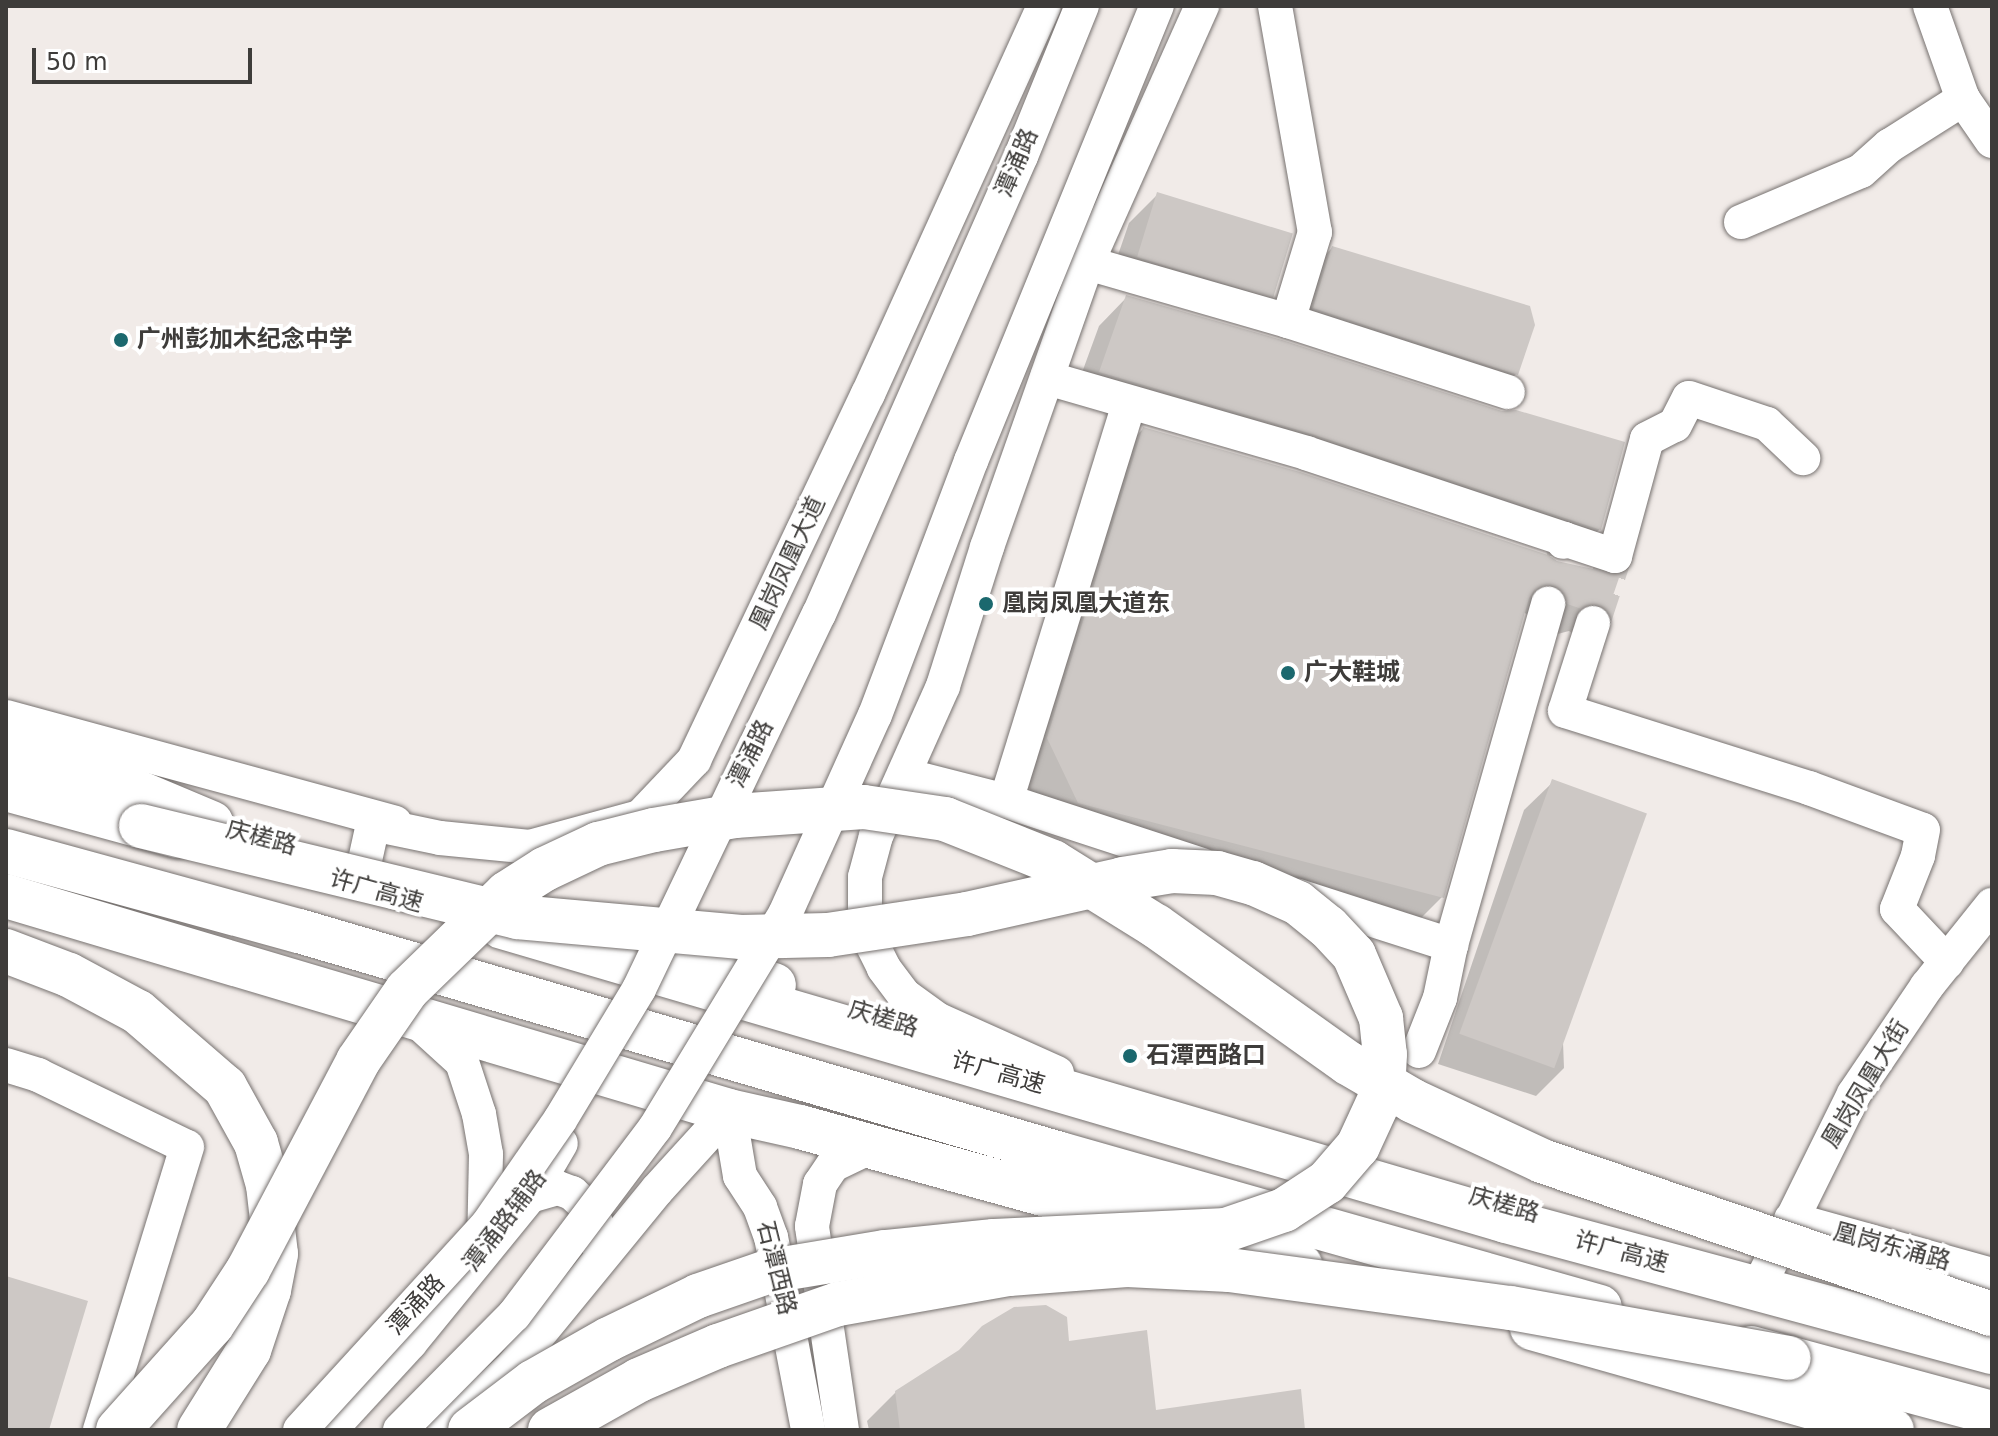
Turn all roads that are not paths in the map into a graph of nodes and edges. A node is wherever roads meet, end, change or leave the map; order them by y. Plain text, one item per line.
1 (1044, 6) edge
2 (1082, 6) edge
3 (1157, 6) edge
4 (1202, 6) edge
5 (1275, 6) edge
6 (1930, 6) edge
7 (1963, 99) junction
8 (1992, 141) edge
9 (1741, 222) dead end
10 (1087, 263) junction
11 (1288, 321) junction
12 (1047, 378) junction
13 (1508, 392) dead end
14 (1129, 403) junction
15 (1803, 458) dead end
16 (1548, 604) tunnel mouth
17 (1593, 623) tunnel mouth
18 (6, 717) edge
19 (6, 749) edge
20 (6, 768) edge
21 (904, 775) junction
22 (6, 789) edge
23 (1006, 801) junction
24 (216, 825) junction
25 (141, 826) junction
26 (455, 839) junction
27 (6, 851) edge
28 (364, 865) junction
29 (6, 896) edge
30 (1992, 905) edge
31 (629, 941) junction
32 (1451, 945) junction
33 (6, 951) edge
34 (1947, 962) junction
35 (411, 1017) junction
36 (1419, 1051) dead end
37 (6, 1065) edge
38 (601, 1073) junction
39 (1058, 1073) junction
40 (729, 1111) junction
41 (870, 1147) junction
42 (530, 1196) junction
43 (1791, 1219) junction
44 (484, 1252) junction
45 (1992, 1275) edge
46 (1763, 1278) junction
47 (584, 1279) junction
48 (1992, 1314) edge
49 (1992, 1334) edge
50 (1992, 1352) edge
51 (1789, 1358) junction
52 (1992, 1413) edge
53 (100, 1430) edge
54 (118, 1430) edge
55 (199, 1430) edge
56 (300, 1430) edge
57 (330, 1430) edge
58 (400, 1430) edge
59 (444, 1430) edge
60 (470, 1430) edge
61 (550, 1430) edge
62 (808, 1430) edge
63 (842, 1430) edge
64 (1892, 1430) edge

1 - 26 street, 凰岗凤凰大道
2 - 56 street, 潭涌路, bridge
3 - 58 street, bridge
4 - 10 street
5 - 11 street
6 - 7 street
7 - 8 street
7 - 9 street
10 - 11 street
10 - 12 street
11 - 13 street
12 - 14 street
12 - 21 street
14 - 15 street
14 - 23 street
16 - 32 street
17 - 34 street
18 - 26 street
19 - 24 main road
20 - 24 main road, 庆槎路
21 - 23 street
21 - 39 street
22 - 25 main road, 许广高速
23 - 32 street
24 - 28 main road, 庆槎路
25 - 50 main road, 许广高速, bridge
25 - 60 main road, bridge
26 - 28 street, 凰岗凤凰大道
26 - 31 street
27 - 51 main road, bridge
28 - 31 main road, 庆槎路
29 - 35 main road
30 - 34 street, 凰岗凤凰大街
31 - 39 main road, 庆槎路
32 - 36 street
33 - 55 main road, bridge
34 - 43 street, 凰岗凤凰大街
35 - 38 main road
35 - 44 street
37 - 53 street
38 - 40 main road
38 - 42 street, 潭涌路辅路
39 - 46 main road, 庆槎路
40 - 41 main road
40 - 47 street
40 - 62 street, 石潭西路
41 - 63 street, 石潭西路
41 - 64 main road
42 - 44 street, 潭涌路辅路
42 - 47 street
43 - 45 street, 凰岗东涌路
43 - 46 street, 凰岗凤凰大街
44 - 57 street, 潭涌路辅路
46 - 49 main road, 庆槎路
47 - 59 street
48 - 54 main road, bridge
51 - 52 main road
51 - 61 main road, bridge

